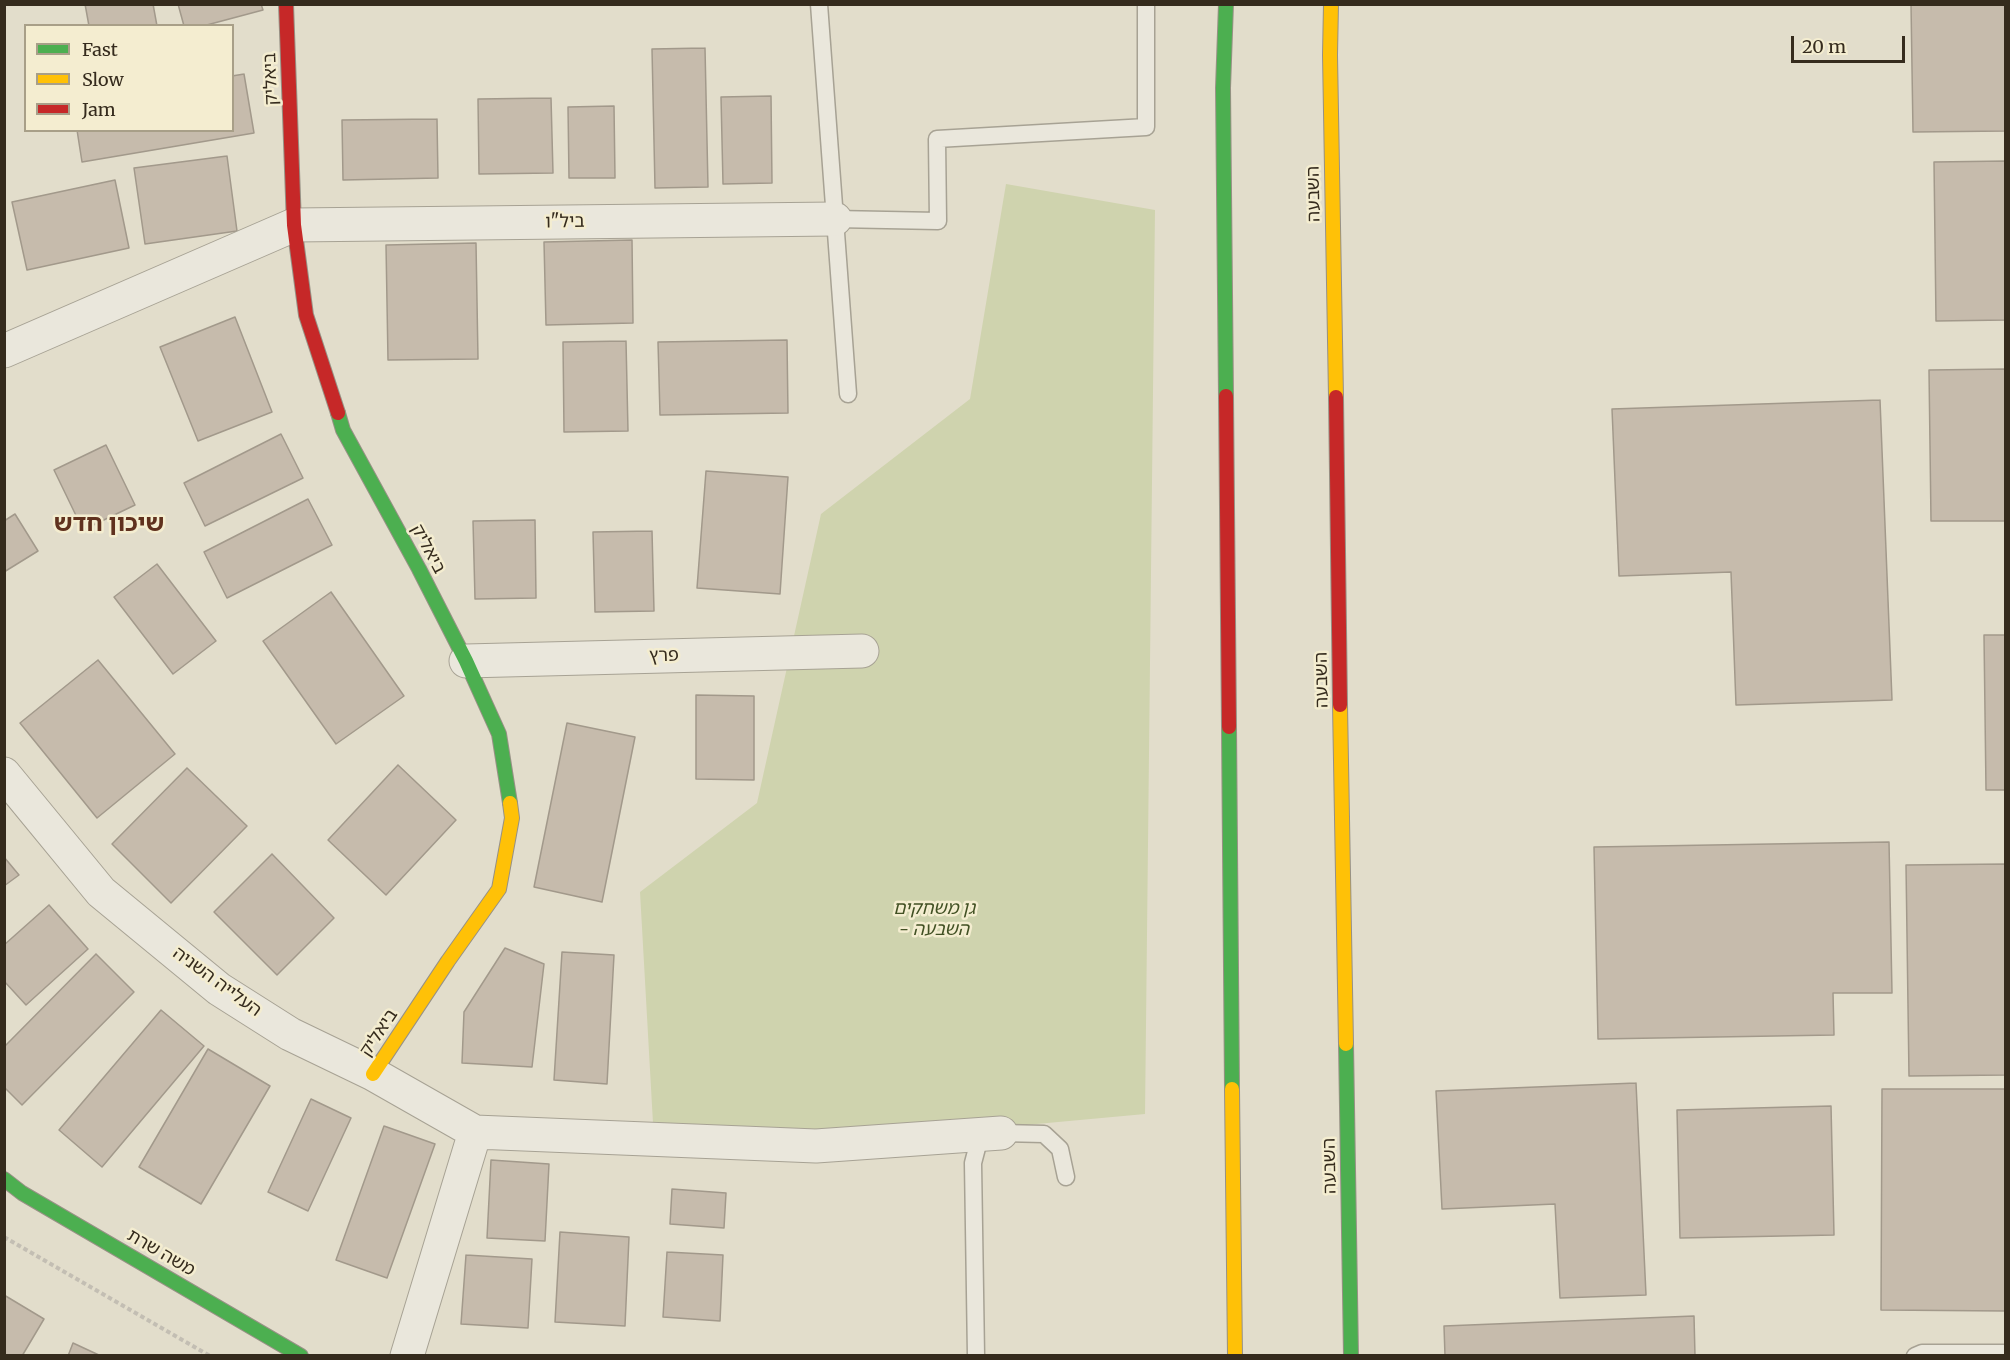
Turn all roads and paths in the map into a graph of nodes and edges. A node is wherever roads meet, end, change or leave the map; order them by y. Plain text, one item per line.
1 (286, 4) edge
2 (819, 4) edge
3 (1146, 4) edge
4 (1226, 4) edge
5 (1331, 4) edge
6 (835, 219) junction
7 (294, 225) junction
8 (4, 351) edge
9 (848, 394) dead end
10 (862, 651) dead end
11 (466, 662) junction
12 (4, 774) edge
13 (373, 1074) junction
14 (475, 1132) junction
15 (1001, 1133) junction
16 (1066, 1177) dead end
17 (4, 1179) edge
18 (4, 1237) edge
19 (2006, 1353) edge
20 (210, 1356) edge
21 (301, 1356) edge
22 (407, 1356) edge
23 (976, 1356) edge
24 (1235, 1356) edge
25 (1351, 1356) edge
26 (1915, 1356) edge

1 - 7 main road, ביאליק
2 - 6 lane
3 - 6 lane
4 - 24 main road
5 - 25 main road, השבעה
6 - 7 street, ביל"ו
6 - 9 lane
7 - 8 street
7 - 11 main road, ביאליק
10 - 11 street, פרץ
11 - 13 main road, ביאליק
12 - 13 street, העלייה השניה
13 - 14 street, העלייה השניה
14 - 15 street
14 - 22 street
15 - 16 lane
15 - 23 lane
17 - 21 main road, משה שרת
18 - 20 path
19 - 26 lane

